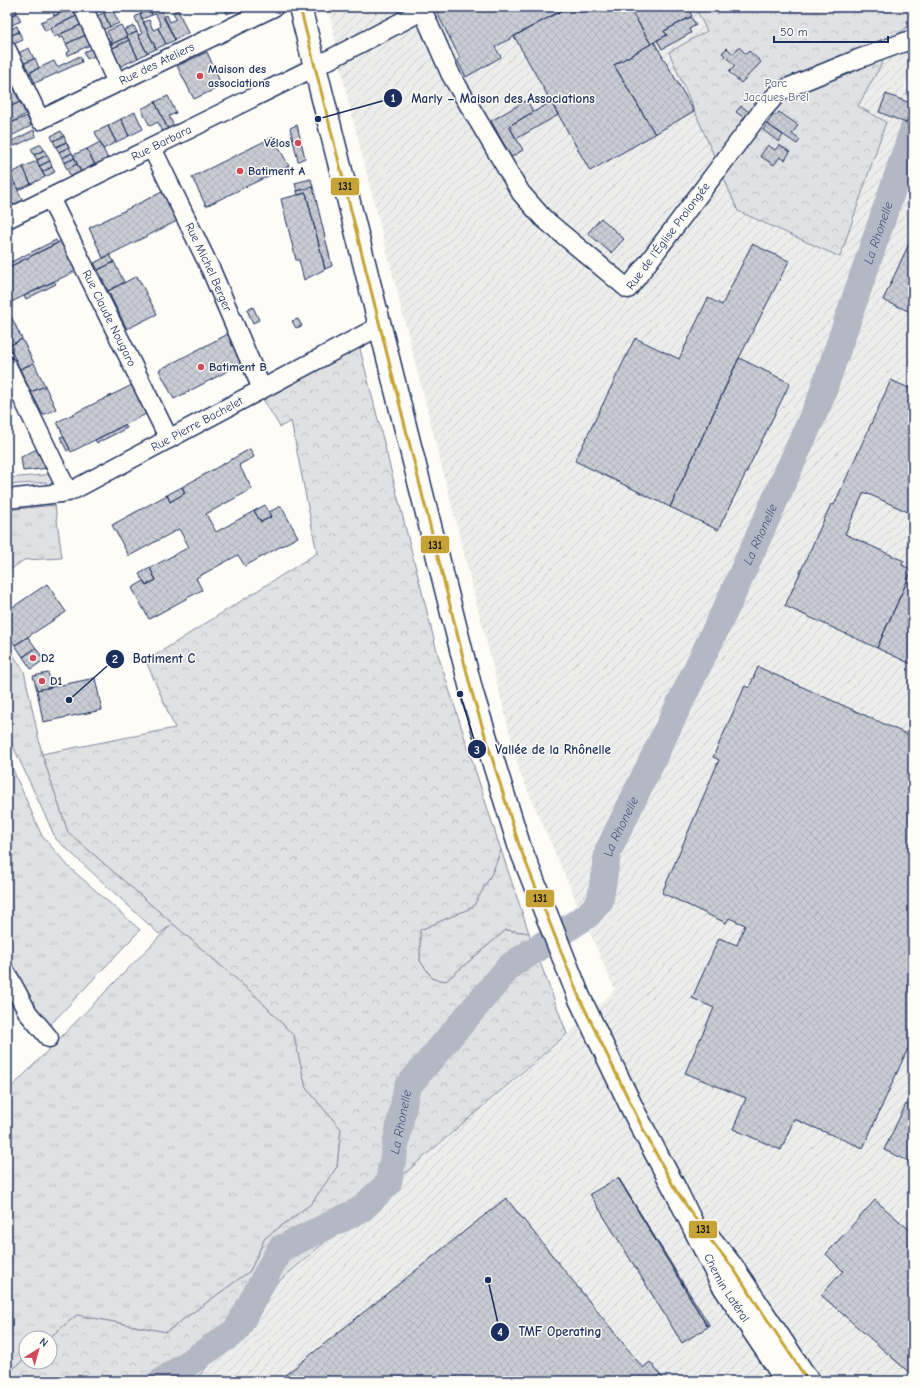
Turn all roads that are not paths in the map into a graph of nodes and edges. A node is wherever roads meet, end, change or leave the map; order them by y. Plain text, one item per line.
1 (83, 7) edge
2 (274, 7) edge
3 (300, 7) edge
4 (421, 9) edge
5 (913, 39) edge
6 (7, 50) edge
7 (315, 67) junction
8 (117, 83) junction
9 (152, 148) junction
10 (50, 198) junction
11 (7, 218) edge
12 (380, 326) junction
13 (7, 366) edge
14 (262, 388) junction
15 (170, 439) junction
16 (68, 492) junction
17 (7, 499) edge
18 (7, 974) edge
19 (49, 1038) dead end
20 (675, 1188) junction
21 (787, 1381) edge
22 (808, 1381) edge

1 - 8 street
2 - 8 street, Rue des Ateliers
3 - 7 street, Chemin Latéral
4 - 5 street, Rue de l'Église Prolongée
4 - 7 street, Rue Barbara
6 - 8 street, Rue des Ateliers
7 - 9 street, Rue Barbara
7 - 12 street, Chemin Latéral
9 - 10 street, Rue Barbara
9 - 14 street, Rue Michel Berger
10 - 11 street, Rue Barbara
10 - 15 street, Rue Claude Nougaro
12 - 14 street, Rue Pierre Bachelet
12 - 20 street, Chemin Latéral
13 - 16 street
14 - 15 street, Rue Pierre Bachelet
15 - 16 street, Rue Pierre Bachelet
16 - 17 street, Rue Pierre Bachelet
18 - 19 street
20 - 21 street, Chemin Latéral
20 - 22 street, Chemin Latéral

